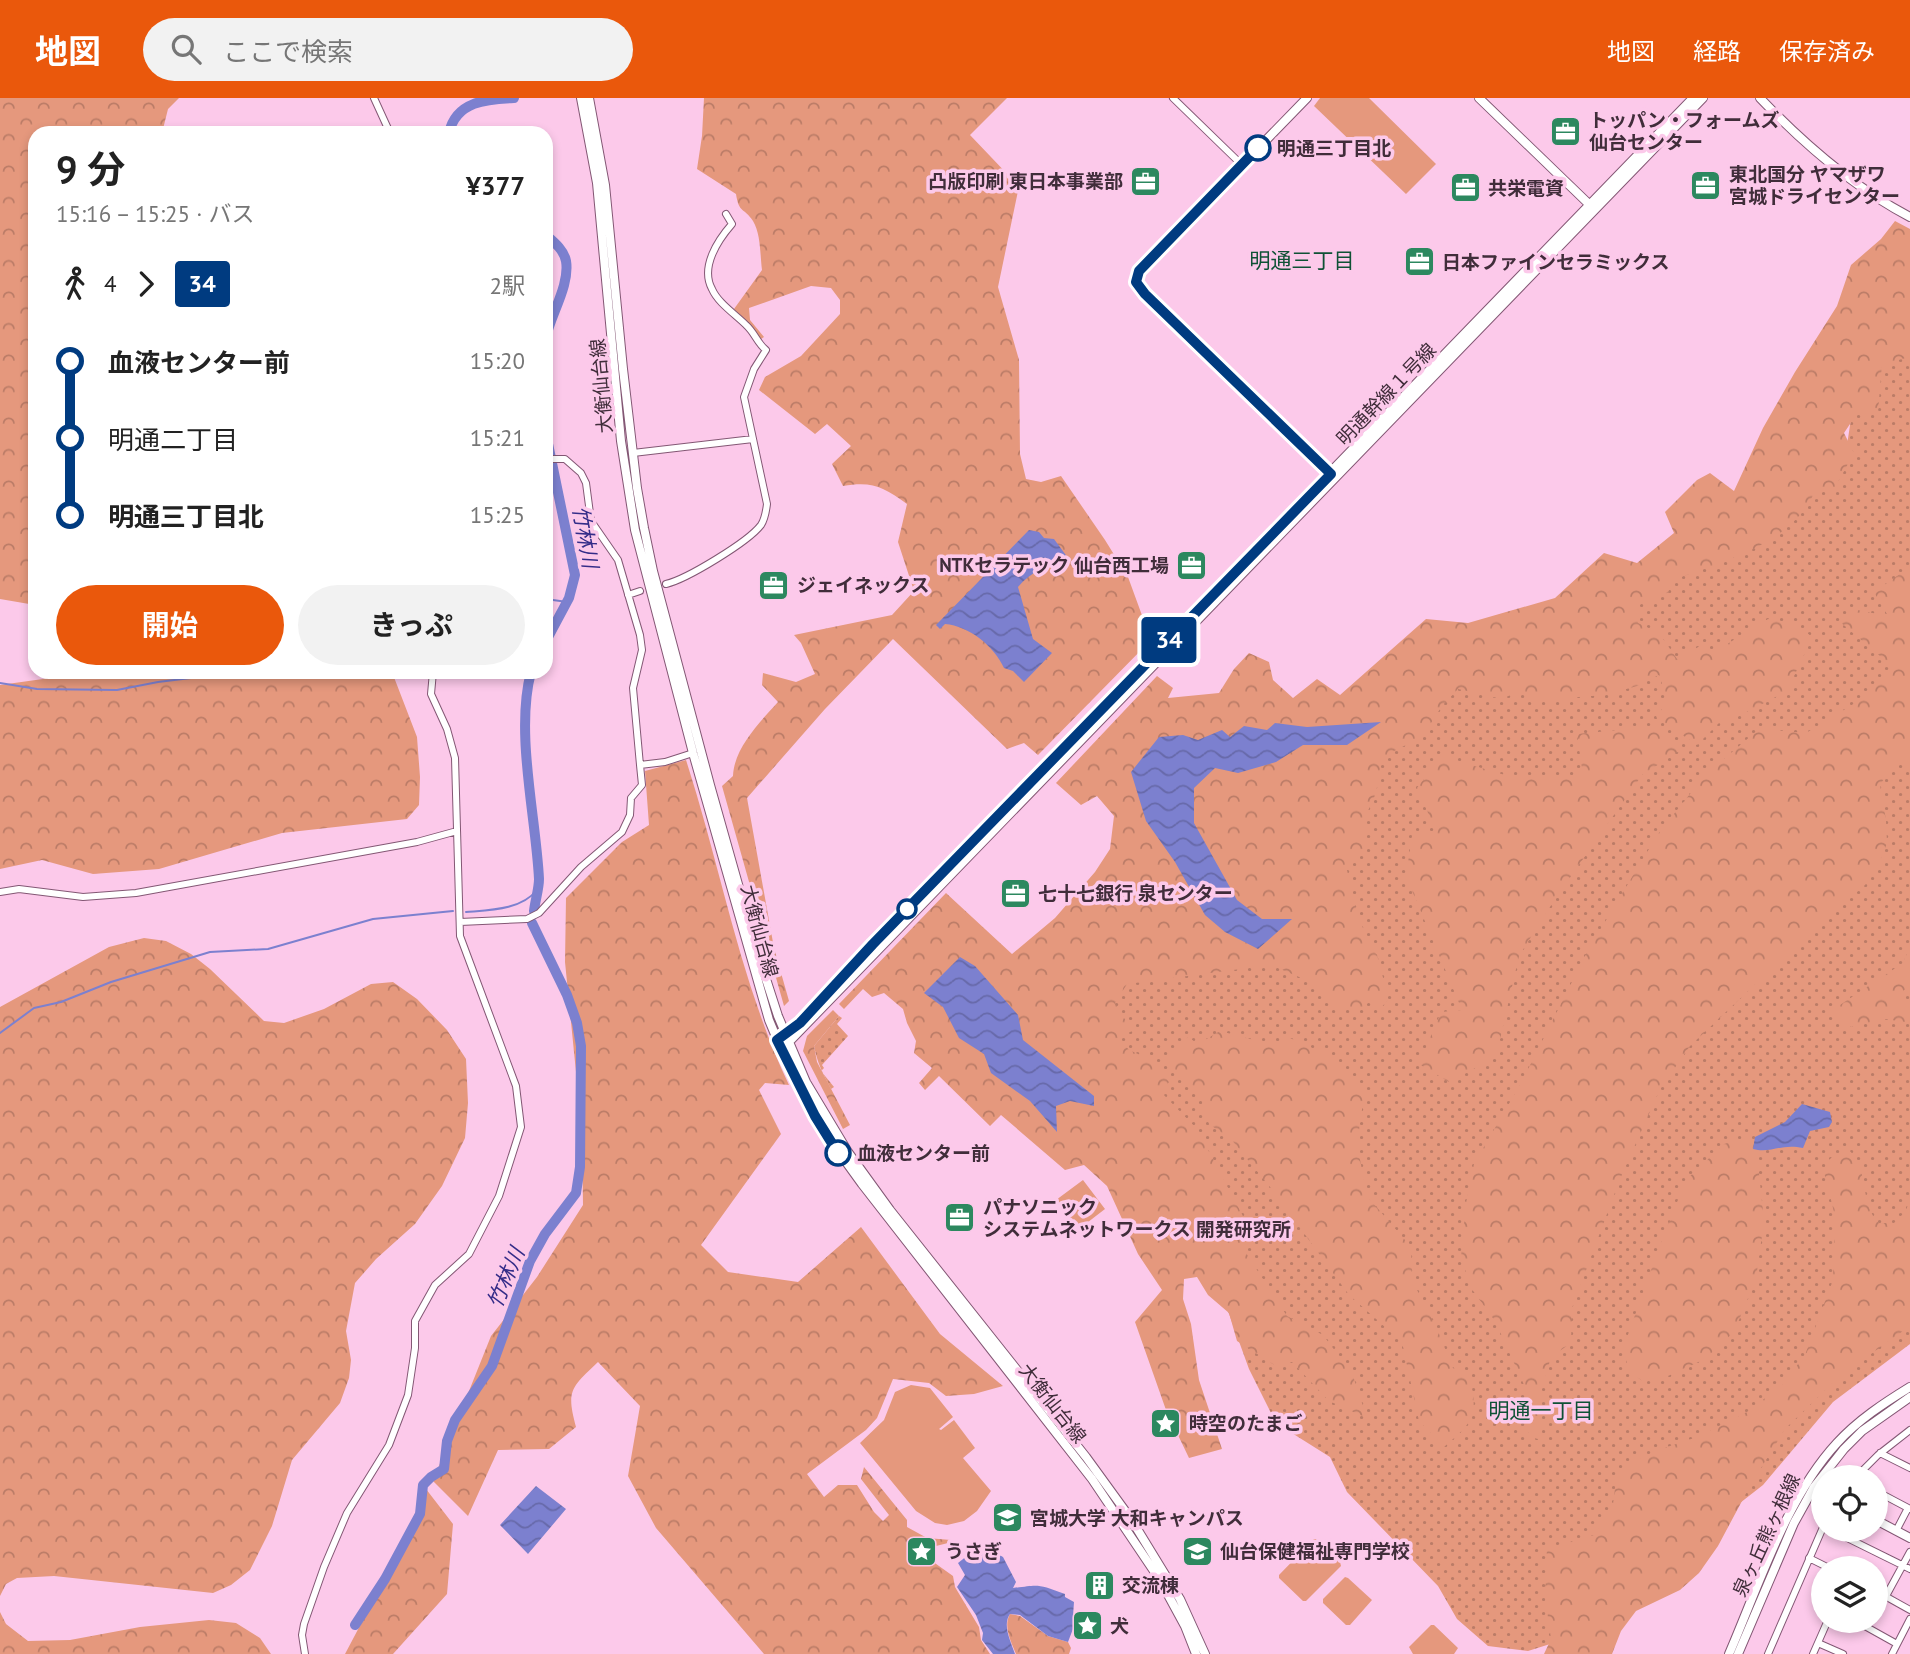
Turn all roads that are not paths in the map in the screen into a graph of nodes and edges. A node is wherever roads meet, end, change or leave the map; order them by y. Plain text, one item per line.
1 (374, 98) edge
2 (581, 98) edge
3 (589, 98) edge
4 (1173, 98) edge
5 (1307, 98) edge
6 (1479, 98) edge
7 (1693, 98) edge
8 (1703, 98) edge
9 (1760, 98) edge
10 (387, 126) edge
11 (1242, 165) junction
12 (1593, 208) junction
13 (726, 214) dead end
14 (1910, 217) edge
15 (753, 439) junction
16 (633, 453) junction
17 (553, 458) edge
18 (1333, 476) junction
19 (666, 584) dead end
20 (640, 592) dead end
21 (628, 595) junction
22 (432, 679) edge
23 (694, 752) junction
24 (640, 765) junction
25 (457, 831) junction
26 (0, 891) edge
27 (460, 922) junction
28 (788, 1039) junction
29 (779, 1044) junction
30 (1910, 1387) edge
31 (1910, 1397) edge
32 (1910, 1430) edge
33 (1880, 1453) junction
34 (1822, 1465) edge
35 (1830, 1465) edge
36 (1868, 1465) edge
37 (1910, 1468) edge
38 (1811, 1490) edge
39 (1811, 1492) edge
40 (1888, 1497) edge
41 (1909, 1508) edge
42 (1888, 1527) edge
43 (1896, 1531) junction
44 (1910, 1538) edge
45 (1816, 1542) edge
46 (1855, 1542) edge
47 (1910, 1552) edge
48 (1809, 1558) joint
49 (1907, 1567) edge
50 (1888, 1593) edge
51 (1888, 1597) edge
52 (1910, 1610) edge
53 (1910, 1619) edge
54 (1822, 1633) edge
55 (1877, 1633) edge
56 (1818, 1643) junction
57 (1897, 1644) junction
58 (305, 1654) edge
59 (1196, 1654) edge
60 (1205, 1654) edge
61 (1729, 1654) edge
62 (1738, 1654) edge
63 (1768, 1654) edge
64 (1813, 1654) edge
65 (1843, 1654) edge
66 (1892, 1654) edge

1 - 10 street
2 - 23 main road, 大衡仙台線
3 - 16 main road, 大衡仙台線
4 - 11 street
5 - 11 main road
6 - 12 main road
7 - 12 main road, 明通幹線１号線
8 - 12 main road
9 - 14 main road
11 - 18 main road
12 - 18 main road, 明通幹線１号線
13 - 15 street
15 - 16 street
15 - 19 street
16 - 28 main road, 大衡仙台線
17 - 21 street
18 - 28 main road, 明通幹線１号線
20 - 21 street
21 - 24 street
22 - 25 street
23 - 24 street
23 - 29 main road, 大衡仙台線
24 - 27 street
25 - 26 street
25 - 27 street
27 - 58 street
28 - 29 main road, 明通幹線１号線
28 - 60 main road, 大衡仙台線
29 - 59 main road, 大衡仙台線
30 - 34 main road, 泉ヶ丘熊ヶ根線
31 - 35 main road, 泉ヶ丘熊ヶ根線
32 - 33 street
33 - 36 street
33 - 37 street
38 - 61 main road, 泉ヶ丘熊ヶ根線
39 - 62 main road, 泉ヶ丘熊ヶ根線
40 - 41 street
41 - 43 street
42 - 43 main road
43 - 44 main road
45 - 48 street
46 - 49 street
47 - 49 street
48 - 63 street
49 - 50 street
51 - 52 street
53 - 57 street
54 - 56 street
55 - 57 street
56 - 64 street
56 - 65 street
57 - 66 street

